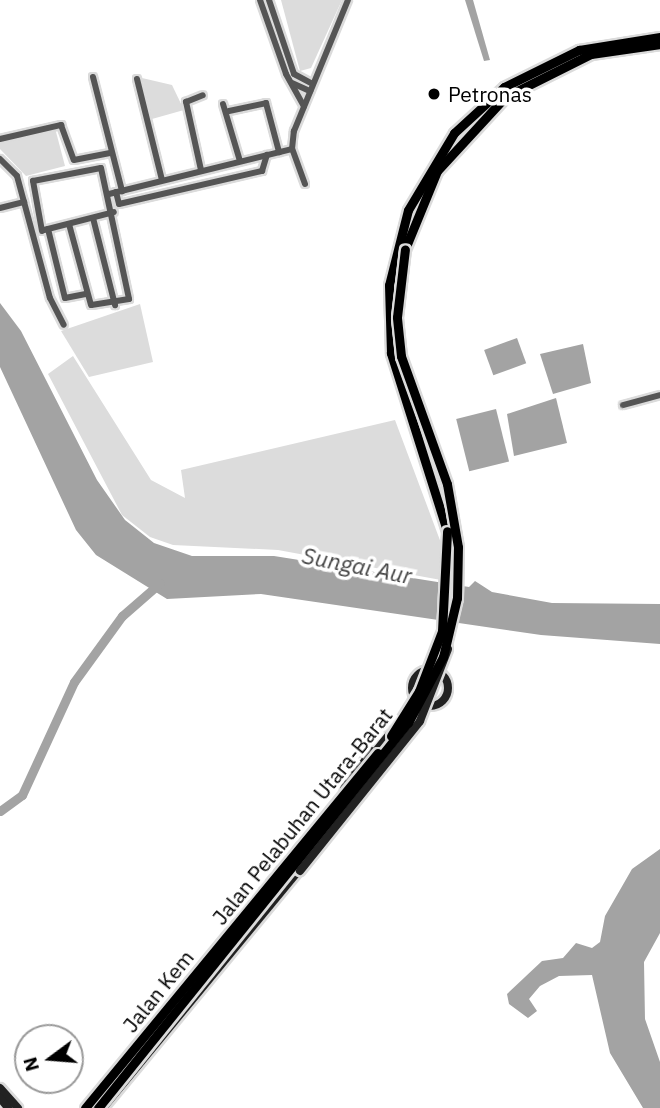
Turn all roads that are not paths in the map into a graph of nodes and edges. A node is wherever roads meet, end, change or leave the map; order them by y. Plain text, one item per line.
1 (260, 0) edge
2 (269, 0) edge
3 (348, 0) edge
4 (660, 37) edge
5 (660, 44) edge
6 (318, 71) junction
7 (93, 77) dead end
8 (137, 79) dead end
9 (294, 80) junction
10 (312, 88) junction
11 (203, 95) dead end
12 (223, 104) dead end
13 (304, 106) junction
14 (229, 110) junction
15 (0, 139) edge
16 (292, 149) junction
17 (279, 152) junction
18 (111, 153) junction
19 (267, 155) junction
20 (0, 159) edge
21 (240, 161) junction
22 (201, 170) junction
23 (162, 180) junction
24 (305, 184) dead end
25 (116, 193) junction
26 (24, 202) junction
27 (0, 208) edge
28 (114, 212) junction
29 (93, 218) junction
30 (69, 224) junction
31 (45, 230) junction
32 (32, 233) junction
33 (400, 248) junction
34 (86, 294) junction
35 (115, 305) junction
36 (64, 325) dead end
37 (660, 395) edge
38 (622, 405) dead end
39 (446, 633) junction
40 (414, 698) junction
41 (424, 706) junction
42 (313, 829) junction
43 (300, 871) junction
44 (0, 1088) edge
45 (4, 1102) edge
46 (18, 1108) edge
47 (84, 1108) edge
48 (98, 1108) edge
49 (103, 1108) edge

1 - 9 street
2 - 9 street
3 - 6 street
4 - 33 main road, Jalan Pelabuhan Utara-Barat
5 - 33 main road, Jalan Pelabuhan Utara-Barat
6 - 9 street
6 - 10 street
7 - 18 street
8 - 23 street
9 - 10 street
9 - 13 street
10 - 13 street
11 - 22 street
12 - 14 street
13 - 16 street
14 - 17 street
14 - 21 street
15 - 18 street
16 - 17 street
16 - 24 street
17 - 19 street
18 - 25 street
19 - 21 street
19 - 25 street
20 - 26 street
21 - 22 street
22 - 23 street
23 - 25 street
25 - 28 street
25 - 31 street
26 - 27 street
26 - 32 street
28 - 29 street
28 - 35 street
29 - 30 street
29 - 35 street
30 - 31 street
30 - 34 street
31 - 32 street
31 - 34 street
32 - 36 street
33 - 39 main road, Jalan Pelabuhan Utara-Barat, bridge
34 - 35 street
37 - 38 street
39 - 42 street, Jalan Kem, bridge
39 - 43 street, Jalan Kem, bridge
39 - 47 main road, Jalan Pelabuhan Utara-Barat, bridge
39 - 48 main road, Jalan Pelabuhan Utara-Barat, bridge
40 - 41 street
40 - 41 street
40 - 42 street, Jalan Kem
41 - 43 street, Jalan Kem
42 - 47 street, Jalan Kem
43 - 49 street, Jalan Kem
44 - 45 street
45 - 46 street

